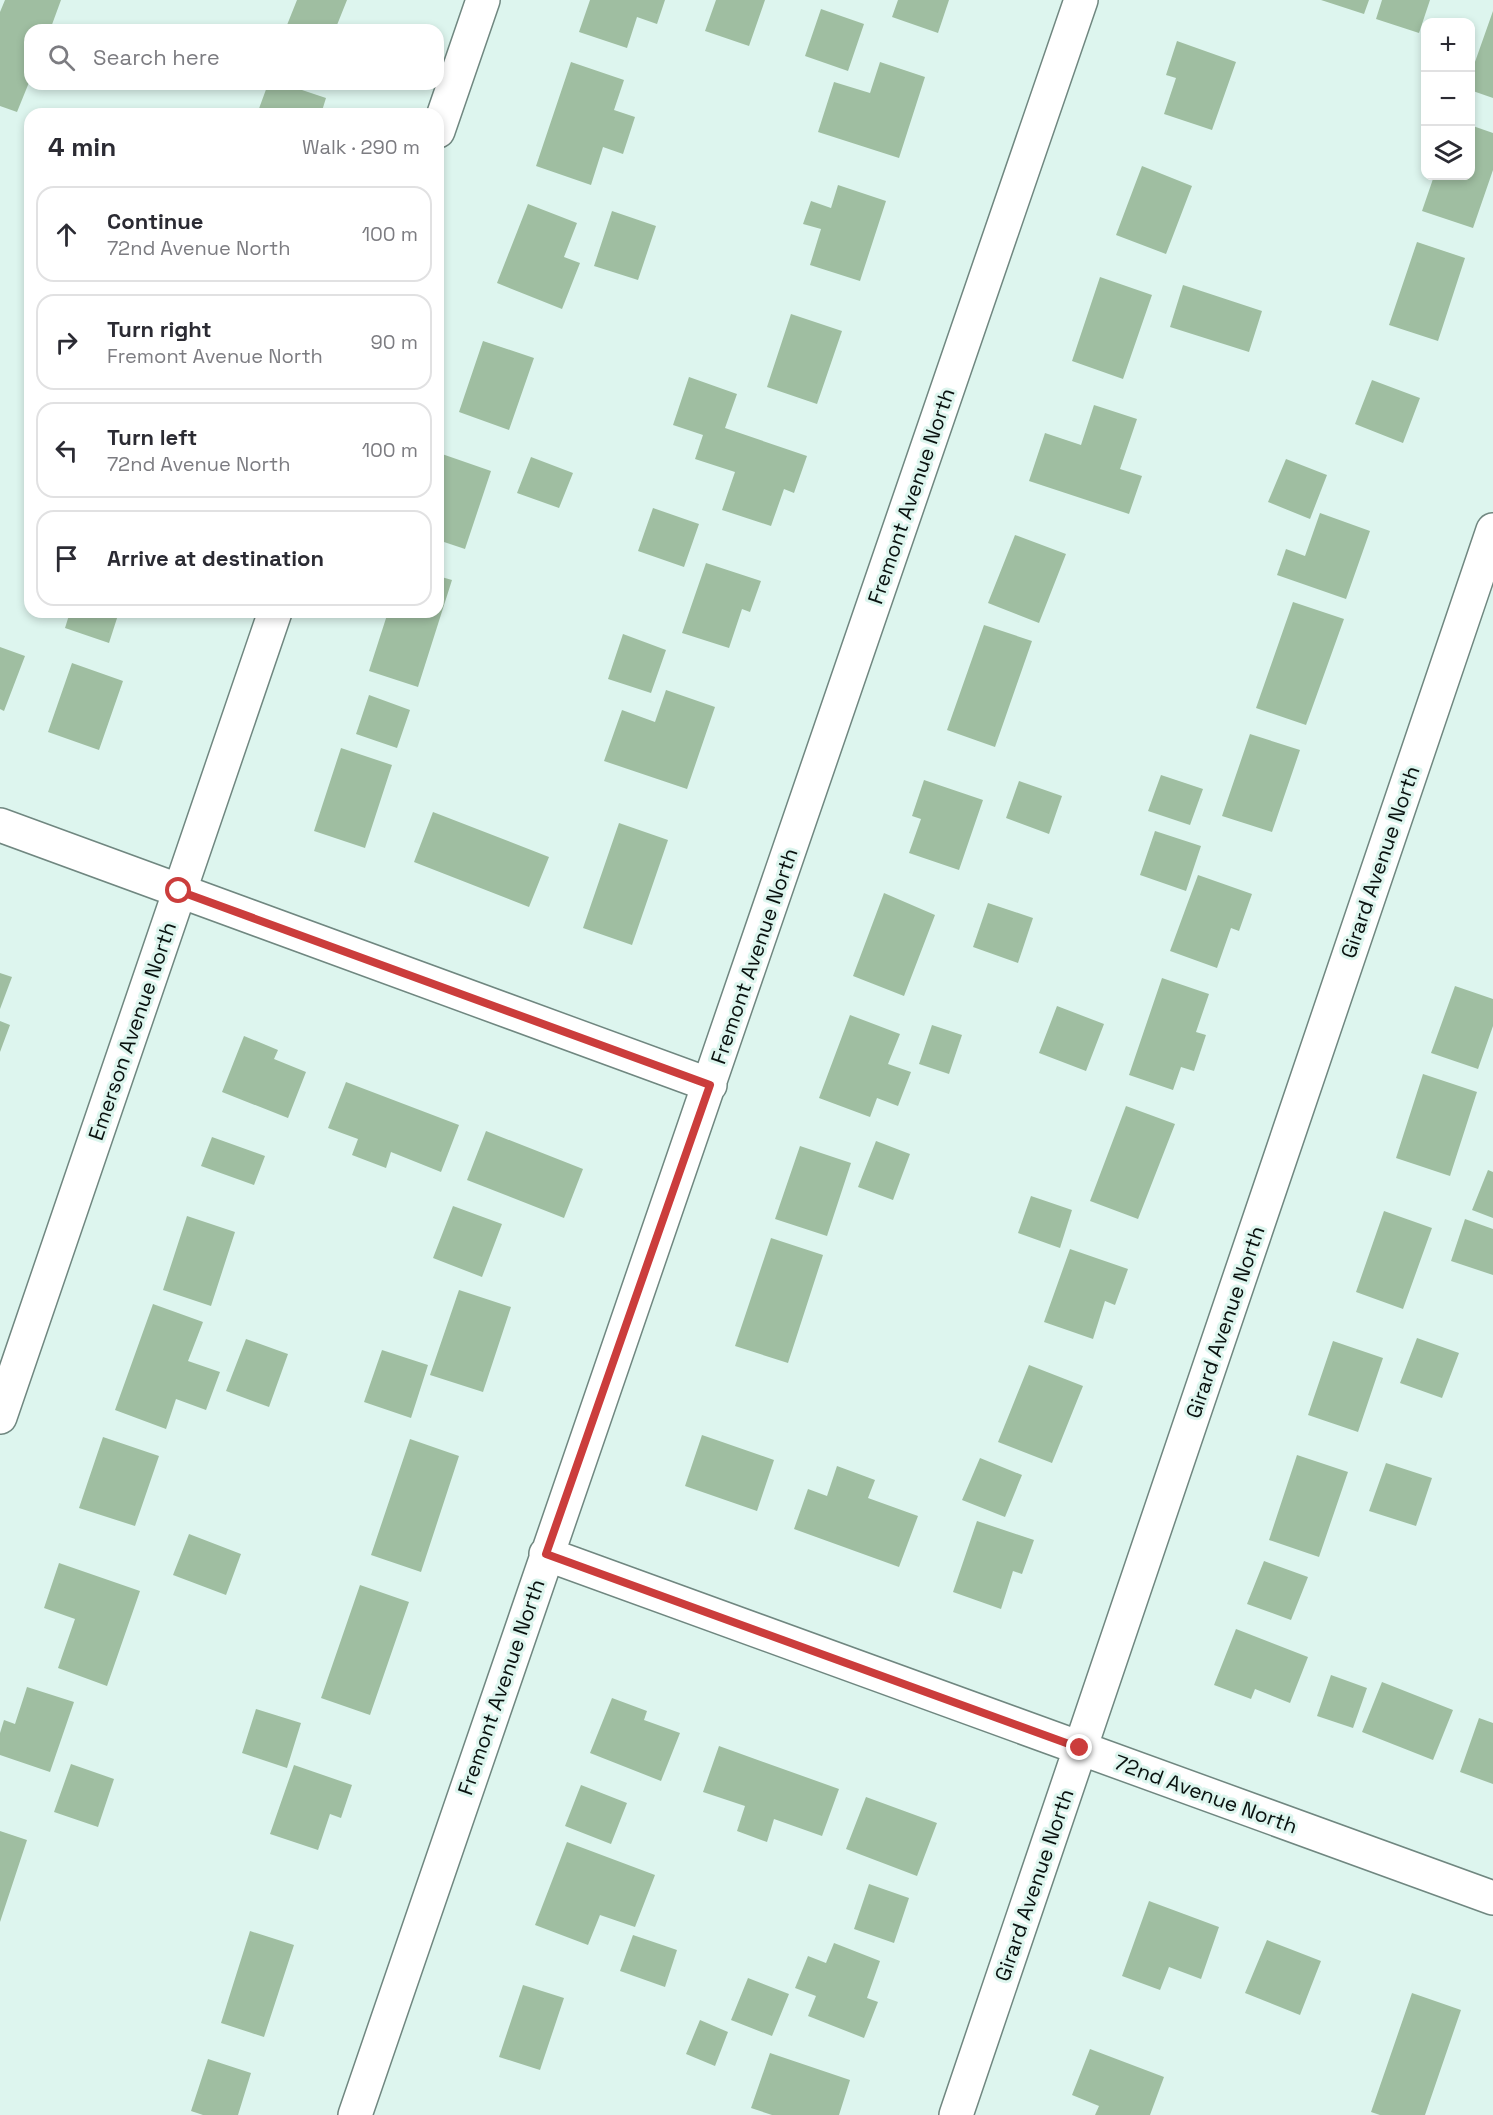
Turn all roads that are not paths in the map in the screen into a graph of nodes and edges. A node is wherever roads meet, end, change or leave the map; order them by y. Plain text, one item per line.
1 (483, 0) edge
2 (1081, 0) edge
3 (444, 114) edge
4 (1493, 530) edge
5 (272, 618) edge
6 (0, 825) edge
7 (179, 891) junction
8 (710, 1085) junction
9 (0, 1417) edge
10 (546, 1554) junction
11 (1080, 1748) junction
12 (1493, 1898) edge
13 (355, 2115) edge
14 (956, 2115) edge

1 - 3 street
2 - 8 street, Fremont Avenue North
4 - 11 street, Girard Avenue North
5 - 7 street, Emerson Avenue North
6 - 7 street
7 - 8 street
7 - 9 street, Emerson Avenue North
8 - 10 street, Fremont Avenue North
10 - 11 street, 72nd Avenue North
10 - 13 street, Fremont Avenue North
11 - 12 street, 72nd Avenue North
11 - 14 street, Girard Avenue North

